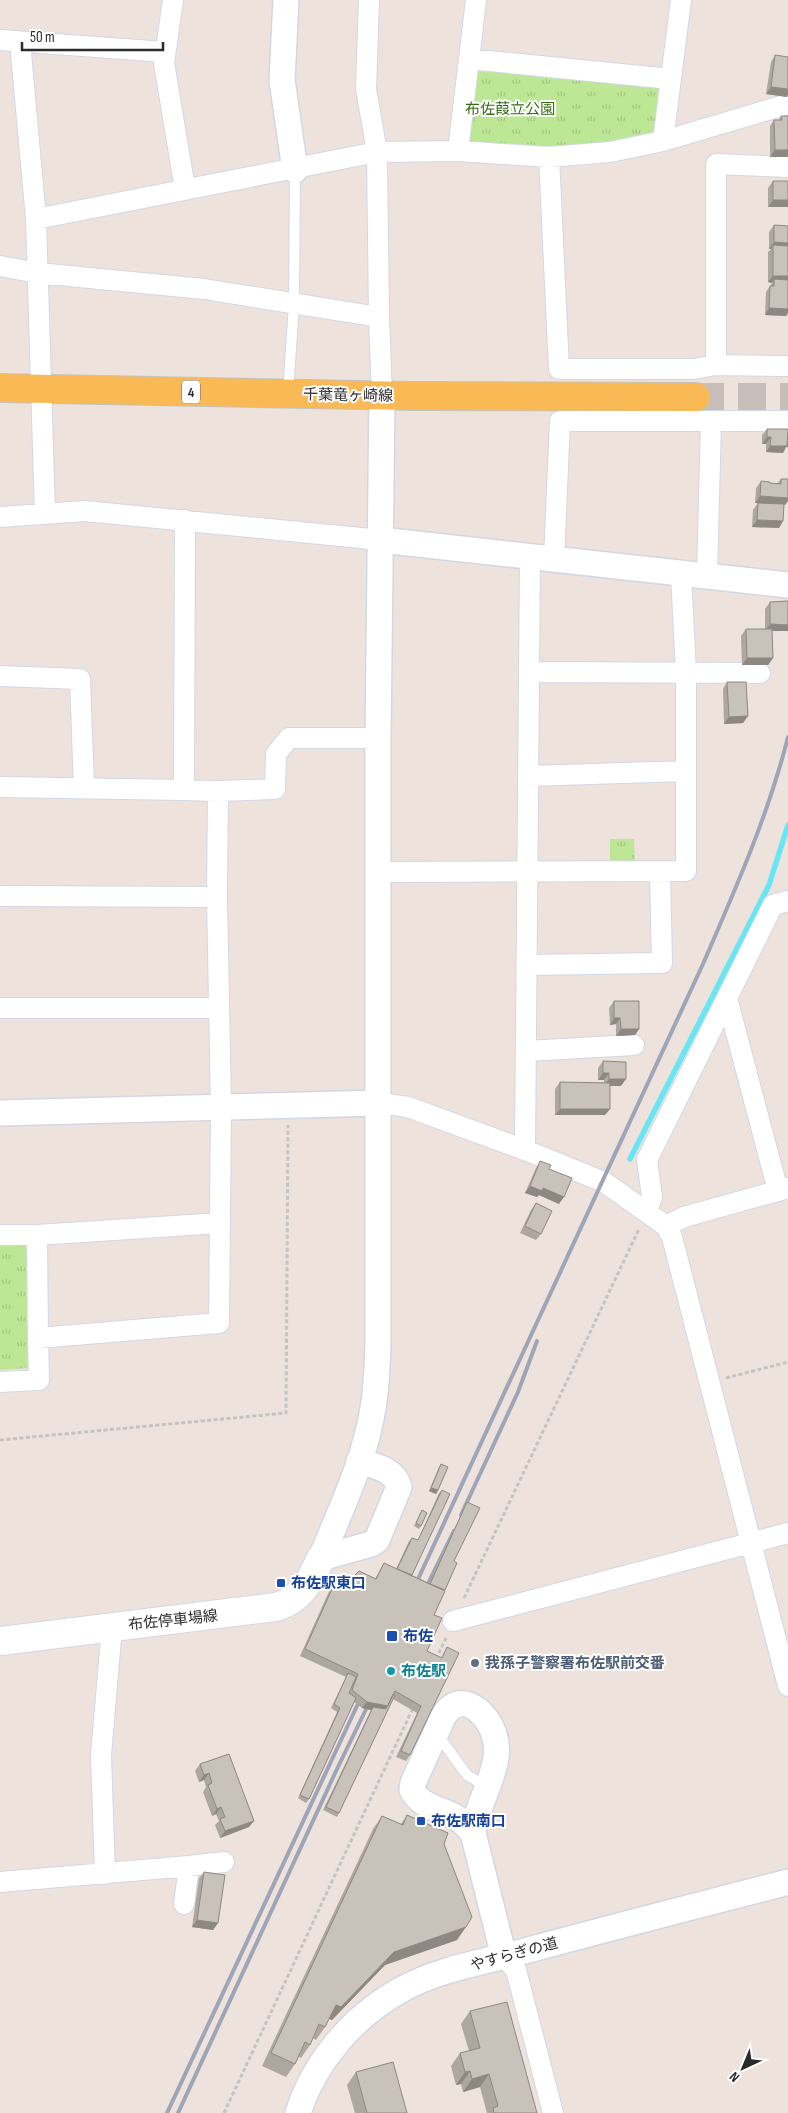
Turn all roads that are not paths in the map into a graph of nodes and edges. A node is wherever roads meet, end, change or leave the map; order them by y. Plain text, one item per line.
1 (173, 0) edge
2 (286, 0) edge
3 (369, 0) edge
4 (476, 0) edge
5 (681, 0) edge
6 (0, 40) edge
7 (20, 42) junction
8 (165, 52) junction
9 (469, 59) junction
10 (671, 79) junction
11 (788, 104) edge
12 (663, 141) junction
13 (377, 152) junction
14 (458, 152) junction
15 (550, 157) junction
16 (788, 167) edge
17 (295, 170) junction
18 (185, 189) junction
19 (36, 220) junction
20 (0, 266) edge
21 (38, 274) junction
22 (294, 304) junction
23 (379, 318) junction
24 (716, 364) junction
25 (788, 366) edge
26 (0, 388) edge
27 (41, 389) junction
28 (288, 394) junction
29 (382, 395) junction
30 (696, 397) tunnel mouth
31 (711, 421) junction
32 (788, 421) edge
33 (45, 514) junction
34 (0, 517) edge
35 (185, 520) junction
36 (381, 540) junction
37 (542, 558) junction
38 (681, 574) junction
39 (707, 576) junction
40 (788, 585) edge
41 (529, 672) junction
42 (686, 673) junction
43 (760, 673) dead end
44 (0, 676) edge
45 (378, 738) junction
46 (686, 771) junction
47 (528, 776) junction
48 (0, 787) edge
49 (84, 789) junction
50 (184, 790) junction
51 (218, 791) junction
52 (527, 871) junction
53 (660, 871) junction
54 (378, 872) junction
55 (0, 896) edge
56 (217, 897) junction
57 (788, 902) edge
58 (526, 965) junction
59 (727, 998) junction
60 (0, 1008) edge
61 (219, 1008) junction
62 (634, 1045) dead end
63 (526, 1051) junction
64 (379, 1104) junction
65 (221, 1107) junction
66 (0, 1113) edge
67 (525, 1150) junction
68 (783, 1190) edge
69 (647, 1211) junction
70 (220, 1223) junction
71 (666, 1226) junction
72 (0, 1235) edge
73 (37, 1235) junction
74 (38, 1338) junction
75 (0, 1382) edge
76 (359, 1460) junction
77 (788, 1533) edge
78 (750, 1543) junction
79 (321, 1558) junction
80 (453, 1621) road end
81 (112, 1627) junction
82 (0, 1641) edge
83 (788, 1686) edge
84 (436, 1733) junction
85 (487, 1787) junction
86 (474, 1833) junction
87 (224, 1862) dead end
88 (188, 1866) junction
89 (104, 1874) junction
90 (0, 1882) edge
91 (788, 1882) edge
92 (184, 1904) dead end
93 (504, 1957) junction
94 (298, 2113) edge
95 (554, 2113) edge

1 - 8 street
2 - 17 street
3 - 13 street
4 - 9 street
5 - 10 street
6 - 7 street
7 - 8 street
7 - 19 street
8 - 18 street
9 - 10 street
9 - 14 street
10 - 12 street
11 - 12 street
12 - 15 street
13 - 14 street
13 - 17 street
13 - 23 street
14 - 15 street
15 - 24 street
16 - 24 street
17 - 18 street
17 - 22 lane
18 - 19 street
19 - 21 street
20 - 21 street
21 - 22 street
21 - 27 street
22 - 23 street
22 - 28 lane
23 - 29 street
24 - 25 street
26 - 27 main road, 千葉竜ヶ崎線 / 4
27 - 28 main road, 千葉竜ヶ崎線 / 4
27 - 33 street
28 - 29 main road, 千葉竜ヶ崎線 / 4
29 - 30 main road, 千葉竜ヶ崎線 / 4
29 - 36 street
31 - 32 street
31 - 37 street
31 - 39 street
33 - 34 street
33 - 35 street
35 - 36 street
35 - 50 street
36 - 37 street
36 - 45 street
37 - 38 street
37 - 41 street
38 - 39 street
38 - 42 street
39 - 40 street
41 - 42 street
41 - 47 street
42 - 43 street
42 - 46 street
44 - 49 street
45 - 51 street
45 - 54 street
46 - 47 street
46 - 53 street
47 - 52 street
48 - 49 street
49 - 50 street
50 - 51 street
51 - 56 street
52 - 53 street
52 - 54 street
52 - 58 street
53 - 58 street
54 - 64 street
55 - 56 street
56 - 61 street
57 - 59 street
58 - 63 street
59 - 68 street
59 - 69 street
60 - 61 street
61 - 65 street
62 - 63 street
63 - 67 street
64 - 65 street
64 - 67 street
64 - 76 street
65 - 66 street
65 - 70 street
67 - 69 street
68 - 71 street
69 - 71 street
70 - 73 street
70 - 74 street
71 - 78 street
72 - 73 street
73 - 74 street
74 - 75 street
76 - 79 street
76 - 79 street
77 - 78 street
78 - 80 street
78 - 83 street
79 - 81 main road, 布佐停車場線
81 - 82 main road, 布佐停車場線
81 - 89 street
84 - 85 lane
84 - 85 street
84 - 86 street
85 - 86 street
86 - 93 street
87 - 88 street
88 - 89 street
88 - 92 street
89 - 90 street
91 - 93 street, やすらぎの道
93 - 94 street, やすらぎの道
93 - 95 street

